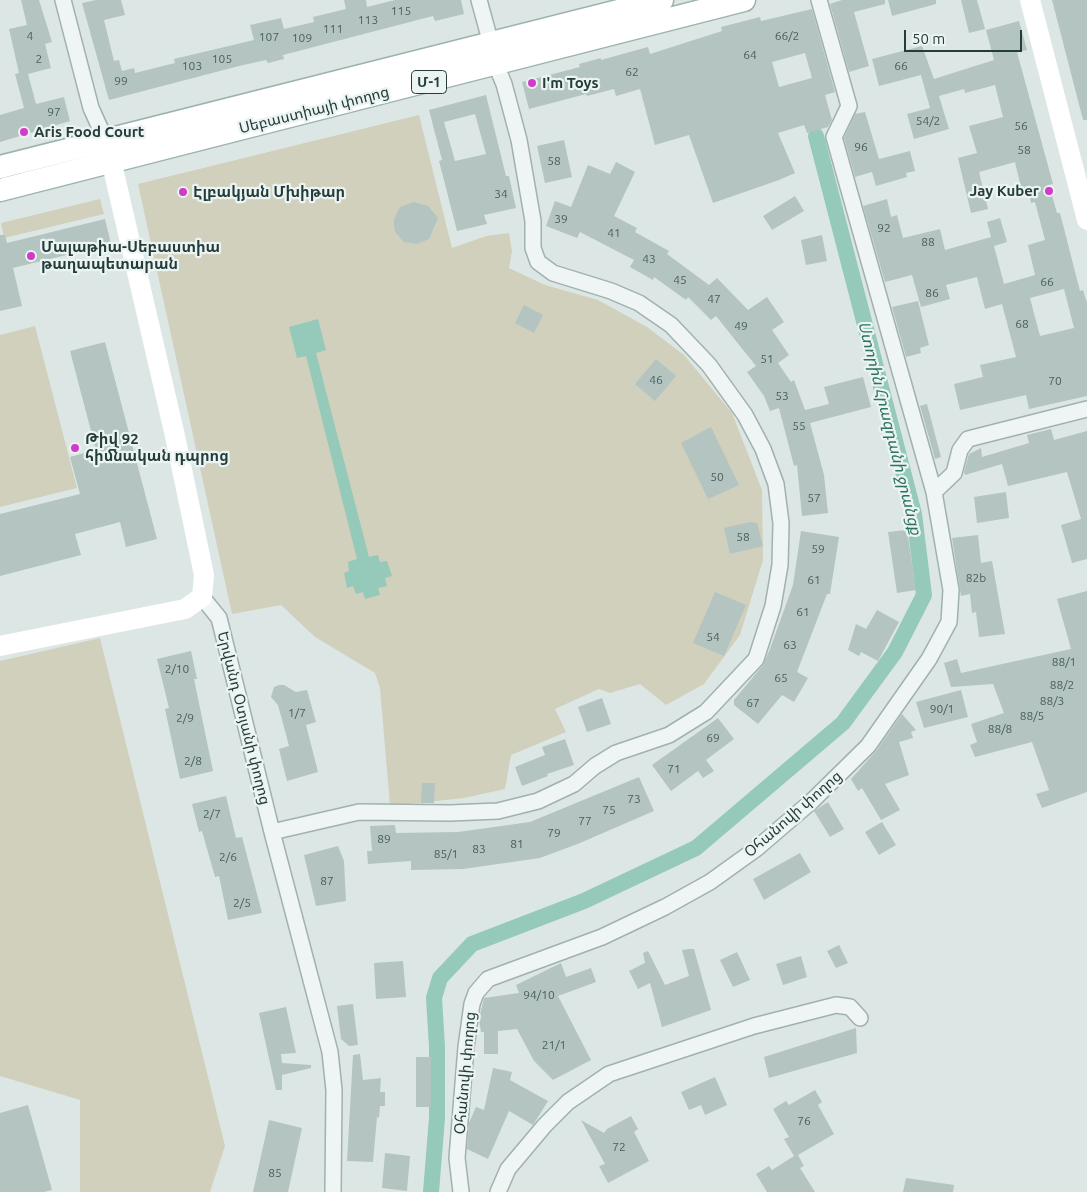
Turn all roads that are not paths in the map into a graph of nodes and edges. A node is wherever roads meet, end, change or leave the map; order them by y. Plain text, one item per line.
1 (63, 0) edge
2 (479, 0) edge
3 (662, 0) edge
4 (744, 0) edge
5 (819, 0) edge
6 (1030, 0) edge
7 (494, 54) junction
8 (105, 139) junction
9 (112, 161) junction
10 (0, 166) edge
11 (0, 190) edge
12 (1087, 220) edge
13 (1087, 409) edge
14 (934, 492) junction
15 (202, 597) junction
16 (0, 646) edge
17 (272, 832) junction
18 (860, 1018) dead end
19 (334, 1192) edge
20 (461, 1192) edge
21 (498, 1192) edge

1 - 8 street
2 - 7 street
3 - 7 main road, Սեբաստիայի փողոց / Մ-1
4 - 7 main road, Սեբաստիայի փողոց / Մ-1
5 - 14 street, Օհանովի փողոց
6 - 12 street
7 - 8 main road, Սեբաստիայի փողոց / Մ-1
7 - 9 main road, Սեբաստիայի փողոց / Մ-1
7 - 17 street
8 - 9 street
8 - 10 main road, Սեբաստիայի փողոց / Մ-1
9 - 11 main road, Սեբաստիայի փողոց / Մ-1
9 - 15 street
13 - 14 street
14 - 20 street, Օհանովի փողոց
15 - 16 street
15 - 17 street, Երվանդ Օտյանի փողոց
17 - 19 street, Երվանդ Օտյանի փողոց
18 - 21 street

